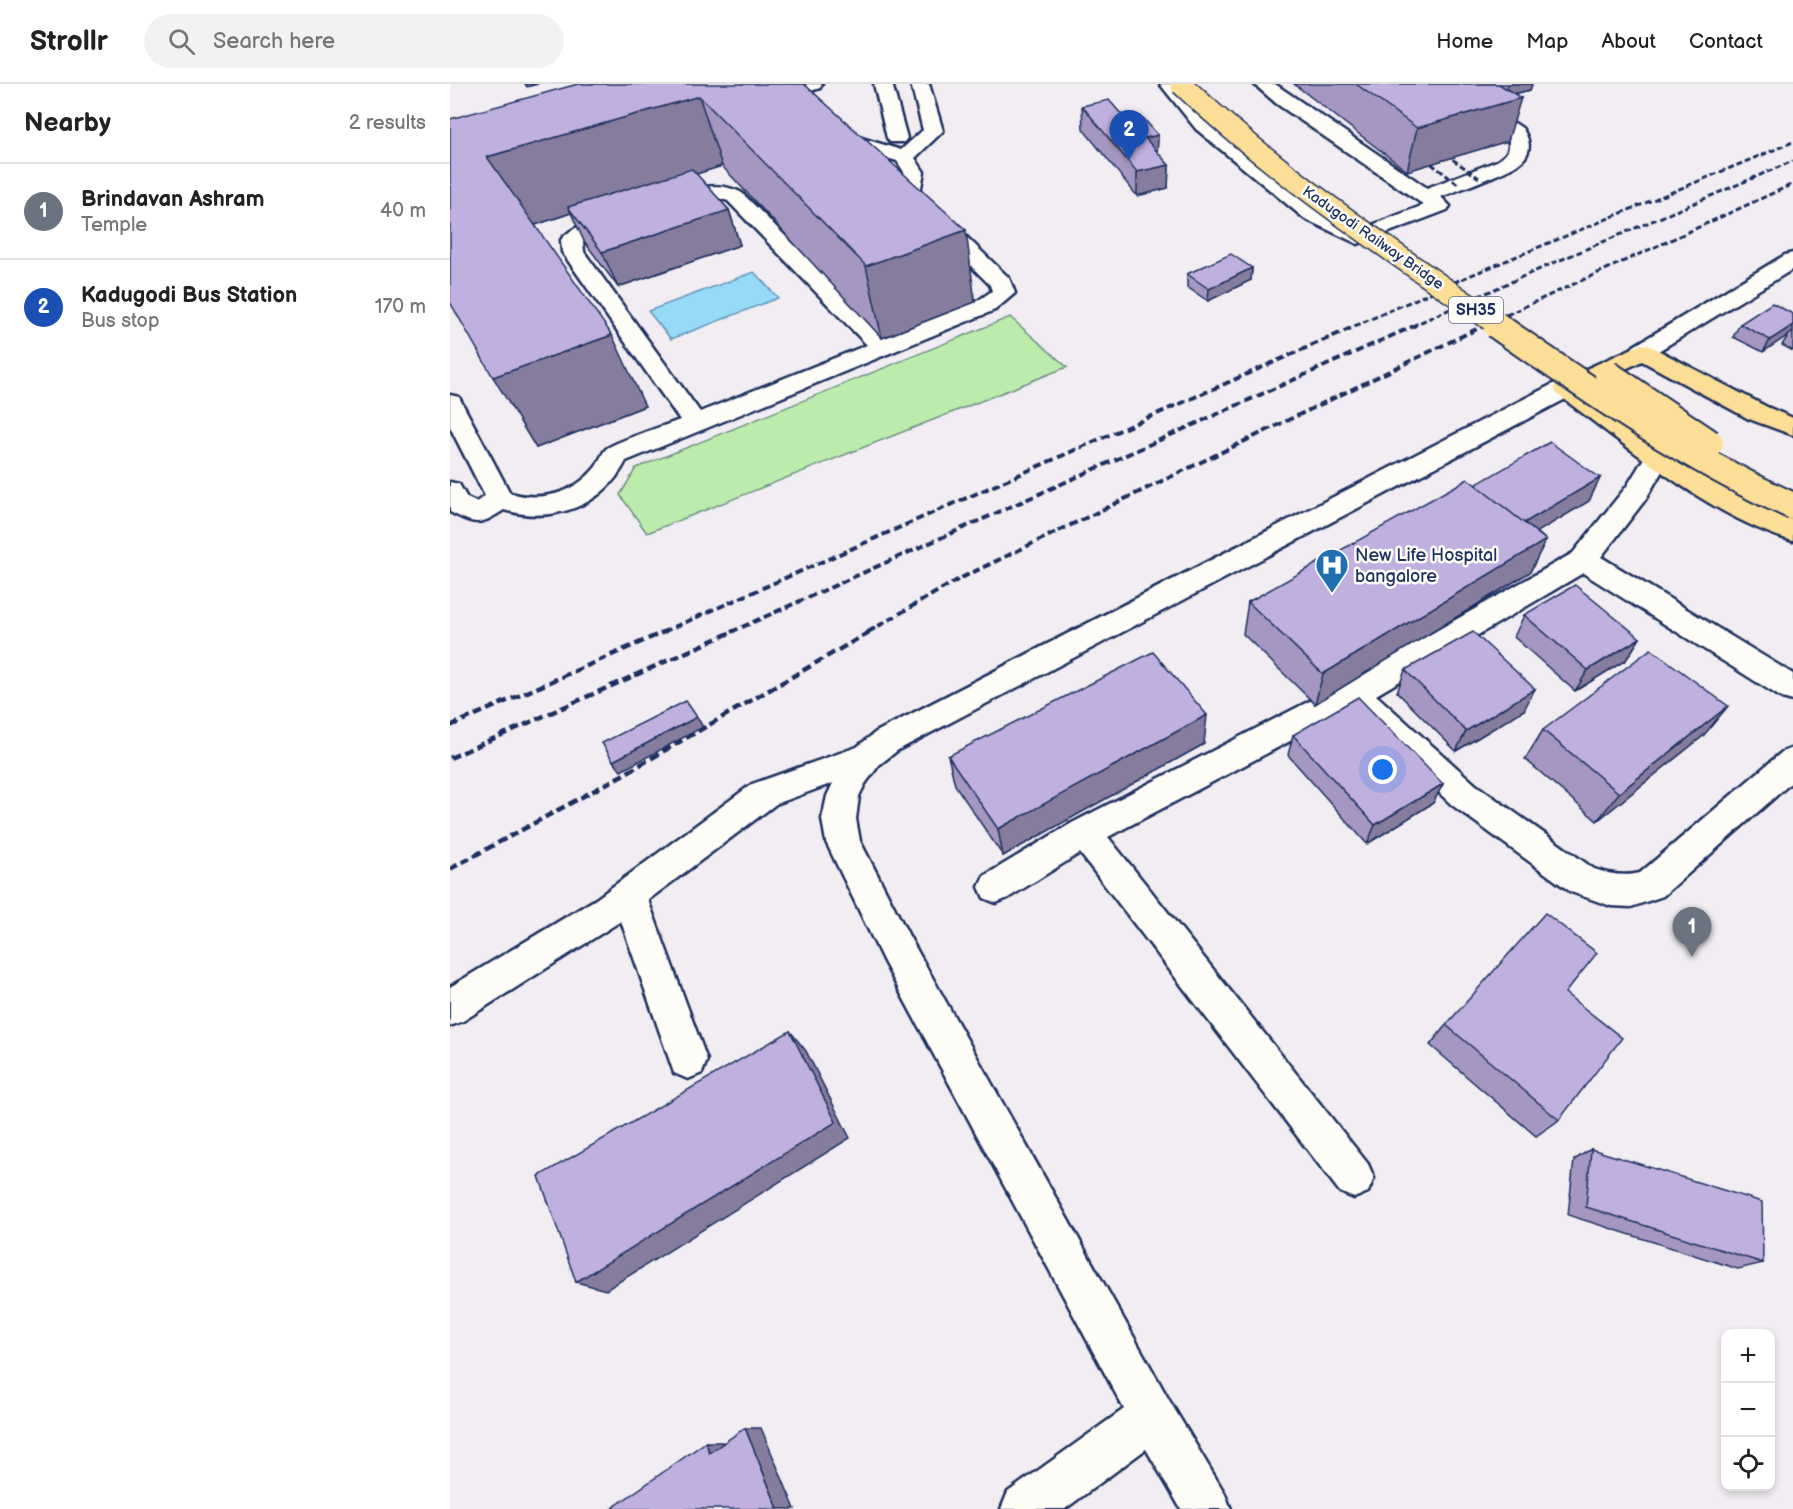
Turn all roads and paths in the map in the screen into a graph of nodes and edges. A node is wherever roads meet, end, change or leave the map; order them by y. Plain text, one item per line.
1 (813, 84) edge
2 (883, 84) edge
3 (920, 84) edge
4 (1169, 84) edge
5 (1181, 84) edge
6 (1206, 84) edge
7 (1263, 84) edge
8 (1443, 84) edge
9 (780, 95) junction
10 (757, 101) edge
11 (798, 106) edge
12 (824, 124) edge
13 (900, 147) junction
14 (1425, 196) junction
15 (1793, 260) edge
16 (1501, 301) dead end
17 (883, 347) junction
18 (1642, 351) junction
19 (1579, 354) dead end
20 (1566, 388) junction
21 (450, 403) edge
22 (695, 423) junction
23 (1793, 428) edge
24 (1658, 456) junction
25 (1793, 485) edge
26 (450, 491) edge
27 (500, 499) junction
28 (1793, 506) edge
29 (1793, 531) edge
30 (1583, 560) junction
31 (1793, 689) edge
32 (1354, 693) junction
33 (868, 756) junction
34 (1793, 761) edge
35 (1084, 833) junction
36 (996, 887) dead end
37 (629, 895) junction
38 (450, 1008) edge
39 (688, 1060) dead end
40 (1354, 1178) dead end
41 (1153, 1416) junction
42 (1025, 1509) edge
43 (1207, 1509) edge

1 - 9 street
2 - 13 street
3 - 13 street
4 - 14 street
5 - 28 main road, Kadugodi Railway Bridge / SH35, bridge
6 - 16 main road, SH35
7 - 14 street
8 - 14 street
9 - 10 street
9 - 11 street
12 - 13 street
13 - 17 street
15 - 18 street
17 - 22 street
17 - 22 street
18 - 20 main road
18 - 23 main road
19 - 25 main road, bridge
20 - 24 main road
20 - 33 street
21 - 27 street
22 - 27 street
24 - 29 main road
24 - 30 street
26 - 27 street
30 - 31 street
30 - 32 street
32 - 34 street
32 - 35 street
33 - 37 street
33 - 41 street
35 - 36 street
35 - 40 street
37 - 38 street
37 - 39 street
41 - 42 street
41 - 43 street

